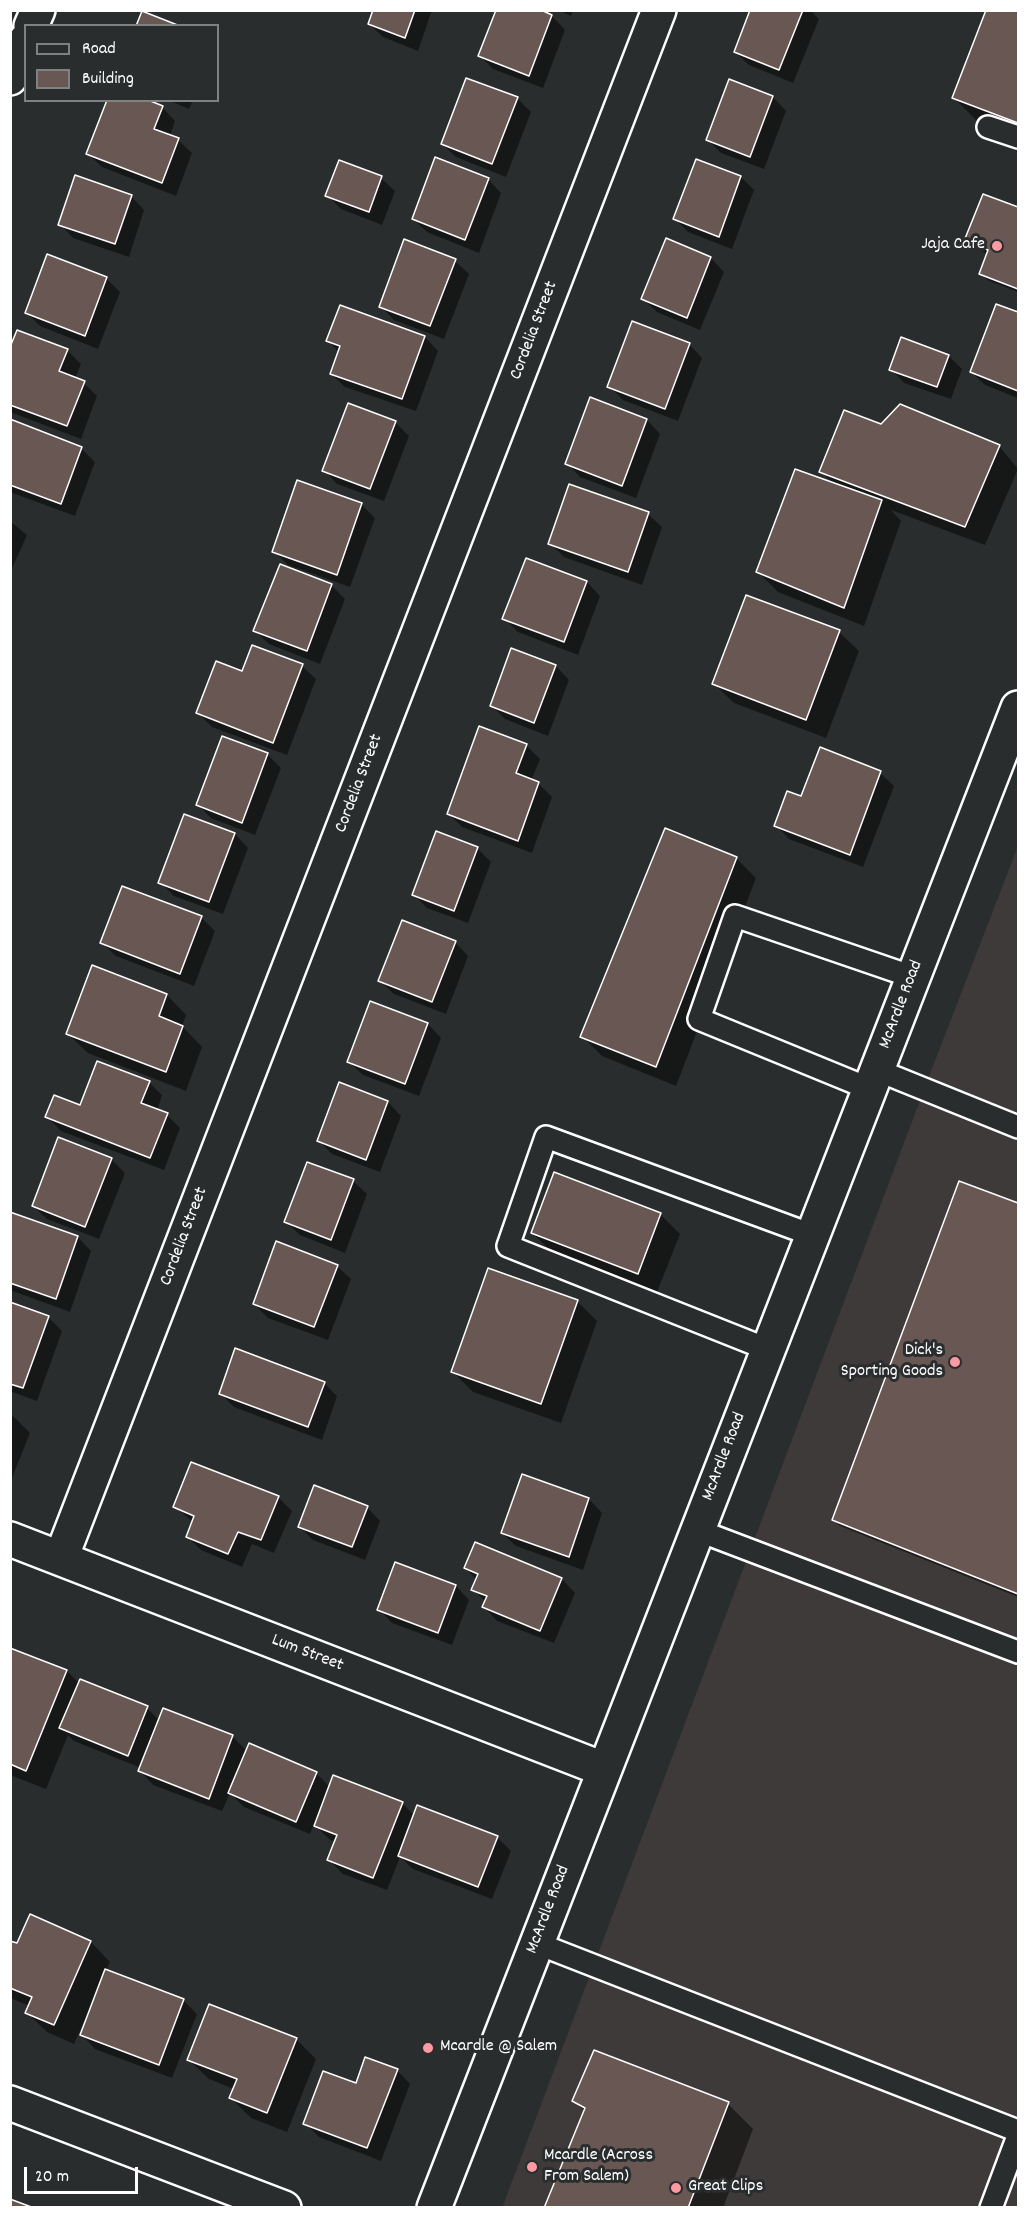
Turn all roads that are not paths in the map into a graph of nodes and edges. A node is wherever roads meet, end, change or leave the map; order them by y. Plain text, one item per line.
1 (659, 10) edge
2 (24, 45) edge
3 (10, 78) edge
4 (988, 127) dead end
5 (1018, 137) edge
6 (1015, 725) edge
7 (913, 977) junction
8 (873, 1080) junction
9 (1018, 1127) edge
10 (812, 1235) junction
11 (767, 1349) junction
12 (697, 1530) junction
13 (10, 1539) edge
14 (61, 1558) junction
15 (1018, 1652) edge
16 (603, 1770) junction
17 (536, 1943) junction
18 (10, 2103) edge
19 (1018, 2131) edge
20 (1018, 2136) edge
21 (284, 2208) edge
22 (434, 2208) edge
23 (991, 2208) edge

1 - 14 street, Cordelia Street
2 - 3 street
4 - 5 lane
6 - 7 street, McArdle Road
7 - 8 street, McArdle Road
7 - 8 lane
8 - 9 lane
8 - 10 street, McArdle Road
10 - 11 street, McArdle Road
10 - 11 lane
11 - 12 street, McArdle Road
12 - 15 lane
12 - 16 street, McArdle Road
13 - 14 street, Lum Street
14 - 16 street, Lum Street
16 - 17 street, McArdle Road
17 - 19 lane
17 - 22 street, McArdle Road
18 - 21 street
20 - 23 lane

